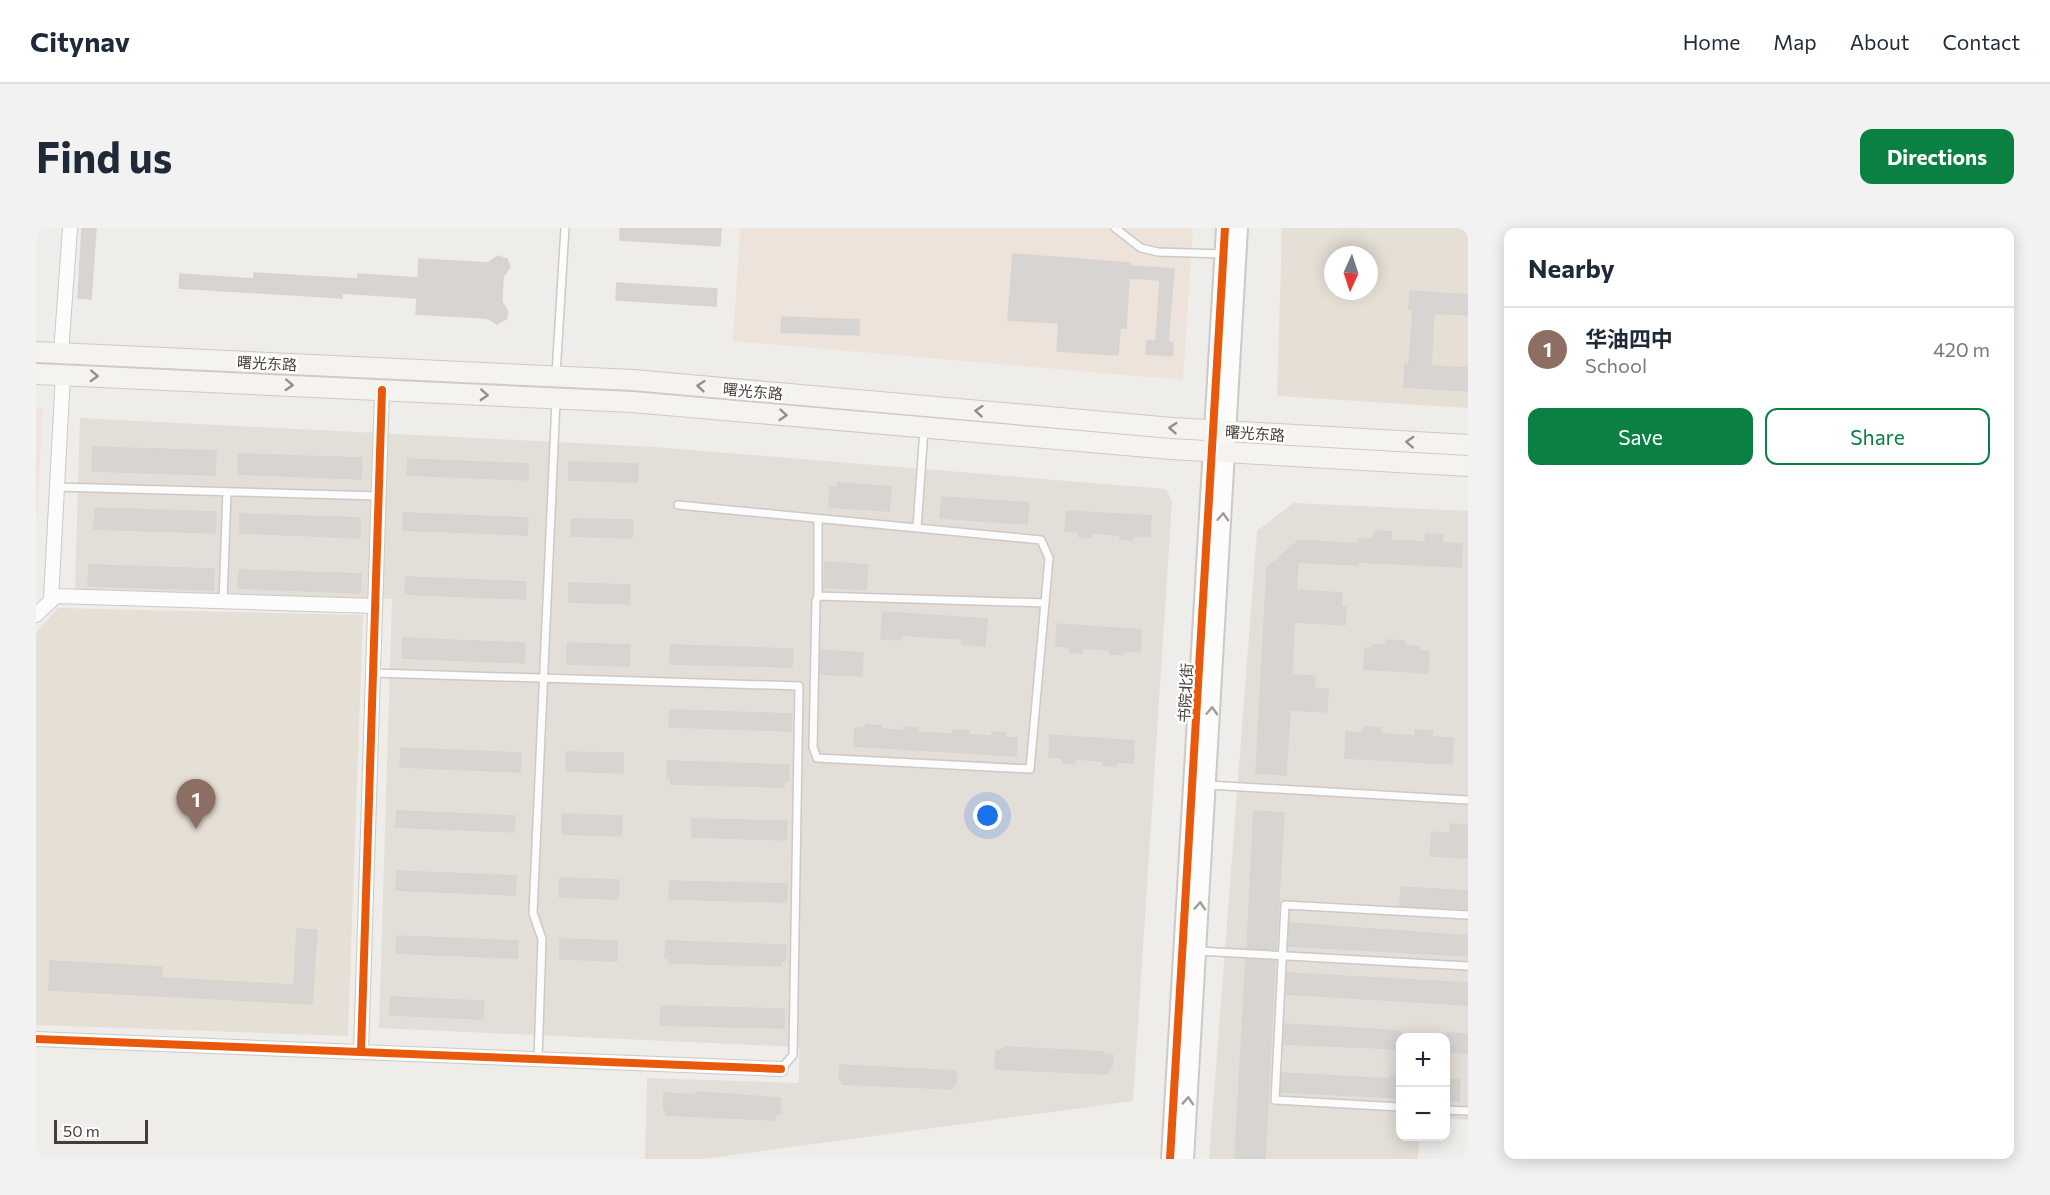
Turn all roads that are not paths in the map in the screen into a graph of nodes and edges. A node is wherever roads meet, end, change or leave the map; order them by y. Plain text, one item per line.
1 (70, 228) edge
2 (565, 228) edge
3 (1115, 228) edge
4 (1225, 228) edge
5 (1239, 228) edge
6 (1223, 255) junction
7 (36, 352) edge
8 (61, 353) junction
9 (36, 374) edge
10 (63, 375) junction
11 (556, 377) junction
12 (382, 390) junction
13 (556, 398) junction
14 (924, 427) junction
15 (1220, 431) junction
16 (1468, 445) edge
17 (1219, 452) junction
18 (1468, 466) edge
19 (57, 488) junction
20 (227, 492) junction
21 (378, 496) junction
22 (678, 505) dead end
23 (818, 519) junction
24 (917, 528) junction
25 (818, 596) junction
26 (51, 599) junction
27 (223, 601) junction
28 (1045, 603) junction
29 (375, 606) junction
30 (36, 615) edge
31 (373, 673) junction
32 (544, 678) junction
33 (1208, 785) junction
34 (1468, 800) edge
35 (1468, 915) edge
36 (1197, 951) junction
37 (1282, 956) junction
38 (1468, 966) edge
39 (36, 1039) edge
40 (361, 1052) junction
41 (538, 1060) junction
42 (781, 1069) joint
43 (1396, 1107) edge
44 (1450, 1110) edge
45 (1468, 1111) edge
46 (1170, 1159) edge
47 (1185, 1159) edge

1 - 8 street
2 - 11 lane
3 - 6 lane
4 - 6 street, 书院北街
5 - 15 street, 书院北街
6 - 15 street, 书院北街
7 - 8 main road, 曙光东路
8 - 11 main road, 曙光东路
9 - 10 main road, 曙光东路
10 -> 12 main road, 曙光东路
10 - 19 street
15 -> 11 main road, 曙光东路
12 -> 13 main road, 曙光东路
12 - 21 street
13 -> 14 main road, 曙光东路
13 - 32 lane
14 - 17 main road, 曙光东路
14 - 24 lane
16 -> 15 main road, 曙光东路
15 - 17 street, 书院北街
17 - 18 main road, 曙光东路
33 -> 17 street, 书院北街
17 - 46 street, 书院北街
19 - 20 lane
19 - 26 street
20 - 21 lane
20 - 27 lane
21 - 29 street
22 - 23 lane
23 - 24 lane
23 - 25 lane
24 - 28 lane
25 - 28 lane
25 - 28 lane
26 - 27 street
26 - 30 street
27 - 29 street
29 - 31 street
31 - 32 lane
31 - 40 street
32 - 41 lane
32 - 42 lane
33 - 34 lane
36 -> 33 street, 书院北街
35 - 37 lane
36 - 37 lane
47 -> 36 street, 书院北街
37 - 38 lane
37 - 43 lane
39 - 40 street
40 - 41 street
41 - 42 street
44 - 45 lane

